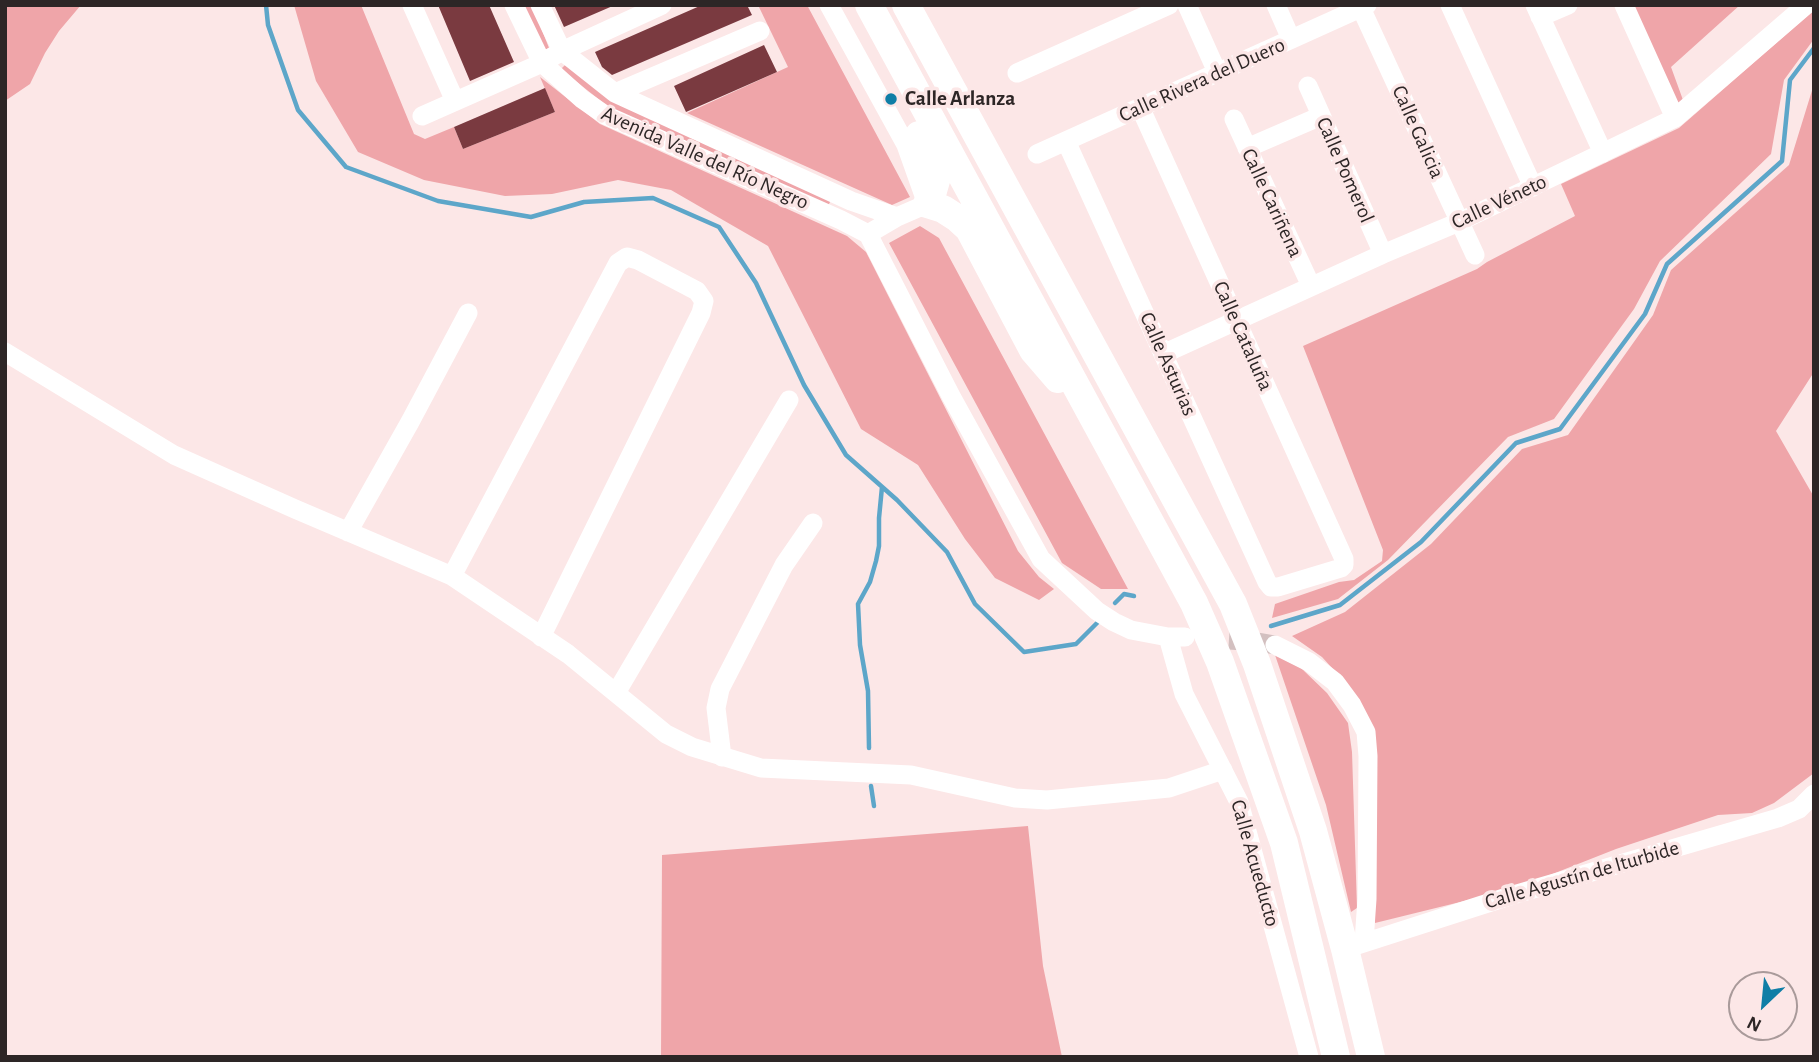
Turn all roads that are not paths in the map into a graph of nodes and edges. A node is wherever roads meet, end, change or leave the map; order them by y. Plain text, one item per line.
1 (412, 5) edge
2 (514, 5) edge
3 (540, 5) edge
4 (662, 5) edge
5 (829, 5) edge
6 (852, 5) edge
7 (869, 5) edge
8 (906, 5) edge
9 (1169, 5) edge
10 (1187, 5) edge
11 (1276, 5) edge
12 (1451, 5) edge
13 (1568, 5) edge
14 (1624, 5) edge
15 (1806, 5) edge
16 (1364, 6) edge
17 (1538, 11) edge
18 (919, 19) edge
19 (760, 31) dead end
20 (1291, 39) junction
21 (562, 51) junction
22 (542, 63) junction
23 (1217, 72) junction
24 (1017, 73) dead end
25 (1308, 86) dead end
26 (615, 93) junction
27 (455, 101) junction
28 (1140, 107) junction
29 (422, 116) dead end
30 (1321, 116) junction
31 (1675, 118) junction
32 (1234, 119) dead end
33 (1066, 141) junction
34 (1247, 148) junction
35 (1603, 153) junction
36 (1037, 154) dead end
37 (1533, 187) junction
38 (851, 201) junction
39 (927, 204) junction
40 (897, 218) junction
41 (841, 220) junction
42 (1459, 222) junction
43 (868, 234) junction
44 (1383, 254) junction
45 (1475, 255) dead end
46 (1311, 286) junction
47 (468, 313) dead end
48 (1236, 321) junction
49 (5, 352) edge
50 (1163, 354) junction
51 (789, 400) dead end
52 (1093, 419) junction
53 (813, 523) dead end
54 (348, 532) junction
55 (452, 576) junction
56 (1271, 587) joint
57 (541, 637) junction
58 (1275, 645) tunnel mouth
59 (616, 693) junction
60 (722, 757) junction
61 (1223, 770) junction
62 (1814, 794) edge
63 (1354, 946) junction
64 (1308, 1057) edge
65 (1336, 1057) edge
66 (1371, 1057) edge

1 - 27 street
2 - 22 street, Avenida Valle del Río Negro
3 - 21 street, Avenida Valle del Río Negro
4 - 21 street
5 - 39 street
6 - 39 highway
7 - 52 highway
8 - 18 highway
9 - 24 street
10 - 23 street
11 - 20 street
12 - 37 street
13 - 17 street
14 - 31 street
15 - 31 street, Calle Véneto
16 - 20 street, Calle Rivera del Duero
16 - 42 street, Calle Galicia
17 - 35 street
18 - 63 highway
19 - 26 street
20 - 23 street, Calle Rivera del Duero
21 - 22 street
21 - 26 street, Avenida Valle del Río Negro
22 - 27 street
22 - 41 street, Avenida Valle del Río Negro
23 - 28 street, Calle Rivera del Duero
25 - 30 street, Calle Pomerol
26 - 38 street, Avenida Valle del Río Negro
27 - 29 street
28 - 33 street, Calle Rivera del Duero
28 - 48 street, Calle Cataluña
30 - 34 street
30 - 44 street, Calle Pomerol
31 - 35 street, Calle Véneto
32 - 34 street, Calle Cariñena
33 - 36 street, Calle Rivera del Duero
33 - 50 street, Calle Asturias
34 - 46 street, Calle Cariñena
35 - 37 street, Calle Véneto
37 - 42 street, Calle Véneto
38 - 40 street, Avenida Valle del Río Negro
38 - 41 street
39 - 40 street
39 - 52 highway
40 - 43 street
41 - 43 street, Avenida Valle del Río Negro
42 - 44 street, Calle Véneto
42 - 45 street, Calle Galicia
43 - 61 street, Calle Acueducto
44 - 46 street, Calle Véneto
46 - 48 street, Calle Véneto
47 - 54 street
48 - 50 street, Calle Véneto
48 - 56 street, Calle Cataluña
49 - 54 street
50 - 56 street, Calle Asturias
51 - 59 street
52 - 65 highway
53 - 60 street
54 - 55 street
55 - 57 street
55 - 57 street
57 - 59 street
58 - 63 street
59 - 60 street
60 - 61 street
61 - 64 street, Calle Acueducto
62 - 63 street, Calle Agustín de Iturbide
63 - 66 highway

